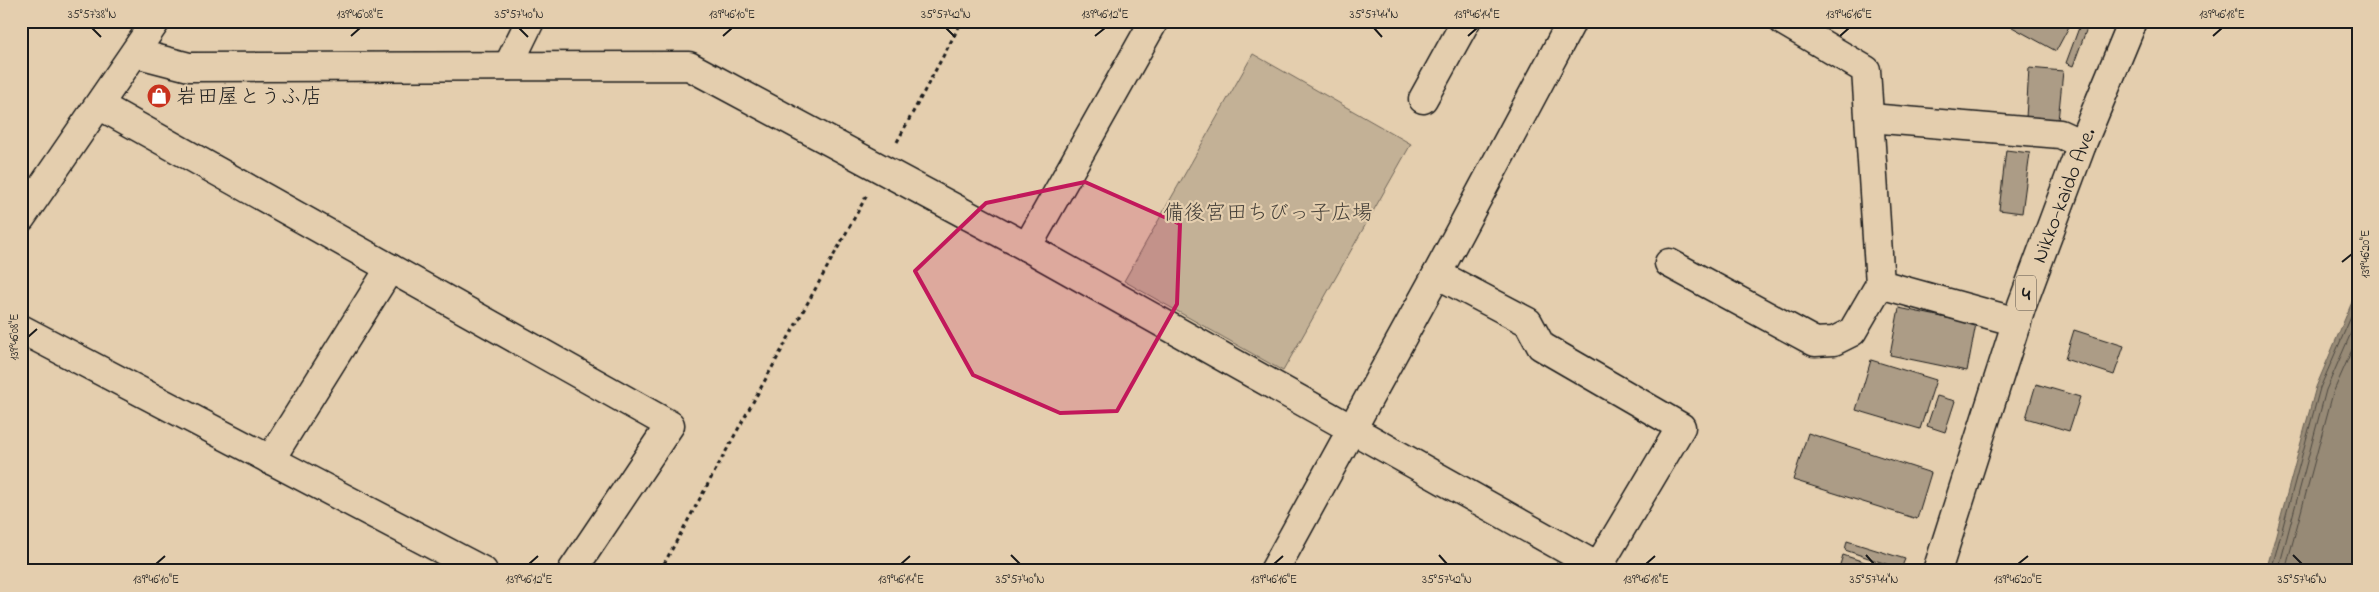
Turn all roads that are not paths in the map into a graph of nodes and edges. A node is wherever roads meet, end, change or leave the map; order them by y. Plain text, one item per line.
1 (156, 21) edge
2 (530, 21) edge
3 (1154, 21) edge
4 (1466, 21) edge
5 (1572, 21) edge
6 (1782, 21) edge
7 (2133, 21) edge
8 (135, 53) junction
9 (508, 66) junction
10 (1423, 99) dead end
11 (99, 105) junction
12 (1870, 118) junction
13 (2082, 144) junction
14 (21, 218) edge
15 (1027, 247) junction
16 (1669, 263) dead end
17 (390, 268) junction
18 (1437, 274) junction
19 (1880, 284) junction
20 (2017, 322) junction
21 (21, 329) edge
22 (1352, 428) junction
23 (270, 460) junction
24 (1601, 569) edge
25 (482, 571) edge
26 (572, 571) edge
27 (1274, 571) edge
28 (1937, 571) edge

1 - 8 main road
2 - 9 main road
3 - 15 main road
4 - 10 main road
5 - 18 main road
6 - 12 main road
7 - 13 main road, Nikko-kaido Ave. / 4
8 - 9 main road
8 - 11 main road
9 - 15 main road
11 - 14 main road
11 - 17 main road
12 - 13 main road
12 - 19 main road
13 - 20 main road, Nikko-kaido Ave. / 4
15 - 22 main road
16 - 19 main road
17 - 23 main road
17 - 26 main road
18 - 22 main road
18 - 24 main road
19 - 20 main road
20 - 28 main road, Nikko-kaido Ave. / 4
21 - 23 main road
22 - 24 main road
22 - 27 main road
23 - 25 main road

